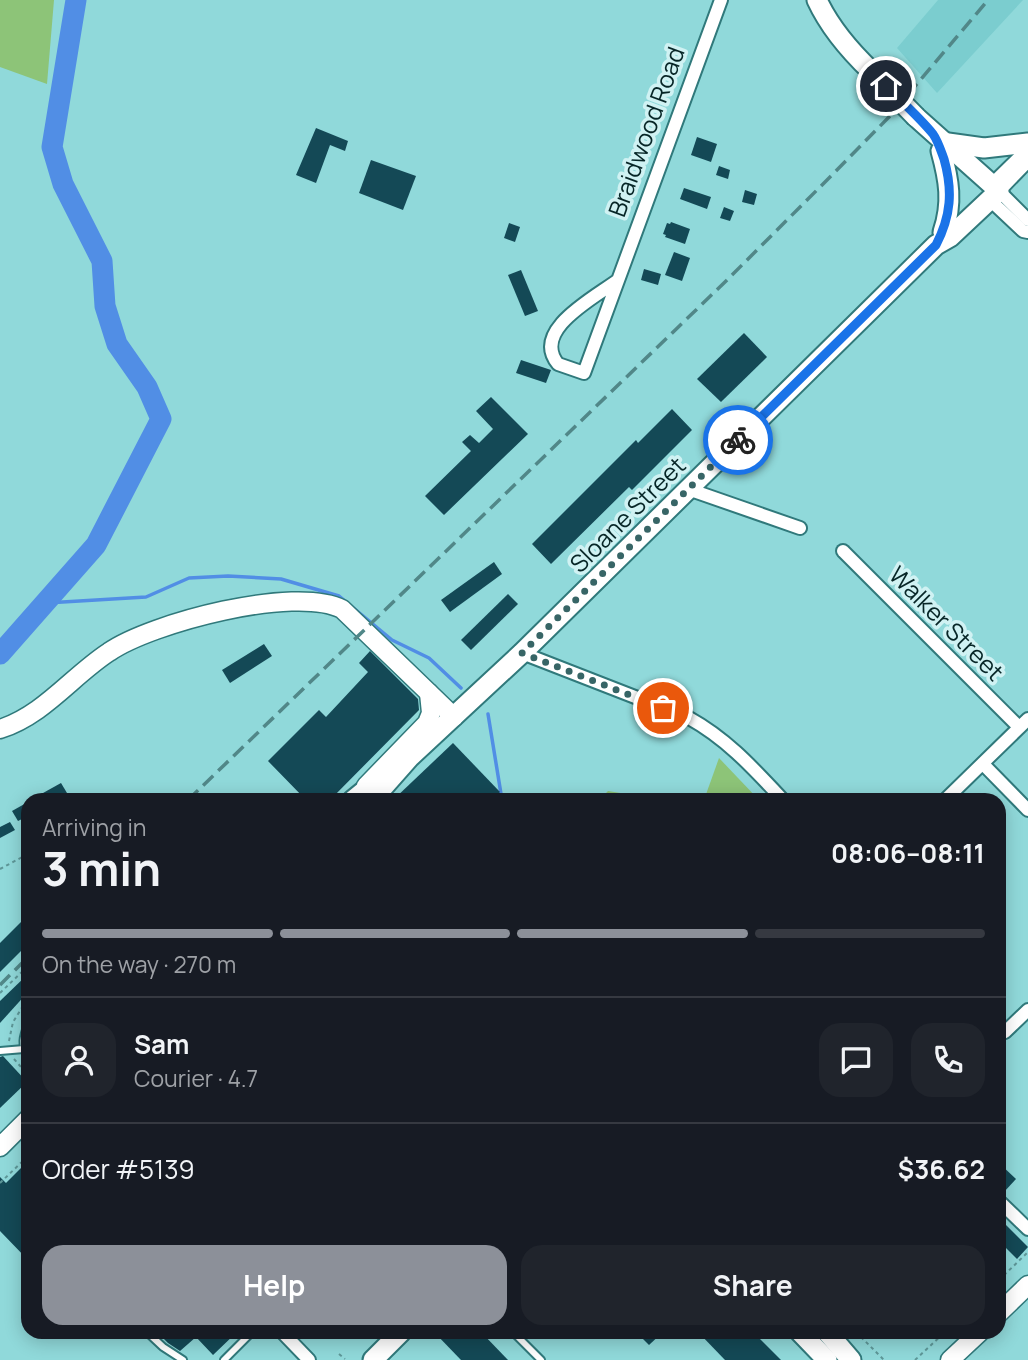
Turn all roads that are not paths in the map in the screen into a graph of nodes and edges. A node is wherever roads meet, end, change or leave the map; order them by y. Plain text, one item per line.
1 (721, 0) edge
2 (817, 0) edge
3 (941, 143) junction
4 (1028, 143) edge
5 (1028, 149) edge
6 (1028, 162) edge
7 (991, 192) junction
8 (1028, 220) edge
9 (1028, 232) edge
10 (939, 238) junction
11 (618, 280) junction
12 (688, 489) junction
13 (800, 528) dead end
14 (844, 551) dead end
15 (522, 653) junction
16 (429, 693) junction
17 (454, 717) junction
18 (1023, 723) edge
19 (0, 729) edge
20 (983, 764) junction
21 (365, 793) edge
22 (367, 793) edge
23 (776, 793) edge
24 (952, 793) edge
25 (1028, 810) edge
26 (1028, 1010) edge
27 (1006, 1031) edge
28 (0, 1051) edge
29 (21, 1053) edge
30 (21, 1126) edge
31 (21, 1139) edge
32 (0, 1147) edge
33 (0, 1159) edge
34 (1006, 1208) edge
35 (1028, 1230) edge
36 (1028, 1285) edge
37 (1006, 1306) edge
38 (154, 1339) edge
39 (245, 1339) edge
40 (289, 1339) edge
41 (383, 1339) edge
42 (394, 1339) edge
43 (520, 1339) edge
44 (807, 1339) edge
45 (833, 1339) edge
46 (972, 1339) edge
47 (183, 1360) edge
48 (224, 1360) edge
49 (309, 1360) edge
50 (362, 1360) edge
51 (373, 1360) edge
52 (541, 1360) edge
53 (827, 1360) edge
54 (852, 1360) edge
55 (950, 1360) edge

1 - 11 street, Braidwood Road
2 - 3 main road, bridge
3 - 4 main road
3 - 7 main road
3 - 10 main road
5 - 7 street, Sloane Street
6 - 7 street, Sloane Street
7 - 8 street
7 - 9 street
7 - 10 main road, Sloane Street
10 - 12 main road, Sloane Street
11 - 11 street, Braidwood Road
12 - 13 street
12 - 15 main road, Sloane Street
14 - 18 street, Walker Street
15 - 17 main road, Sloane Street
15 - 23 street
16 - 17 street
16 - 19 street
16 - 21 street
17 - 22 main road, Sloane Street
18 - 20 street
20 - 24 street
20 - 25 street
26 - 27 street
28 - 29 lane
30 - 32 street
31 - 33 street
34 - 35 street
36 - 37 street
38 - 47 lane
39 - 48 lane
40 - 49 street
41 - 50 main road
42 - 51 main road
43 - 52 lane
44 - 53 main road
45 - 54 main road
46 - 55 street

